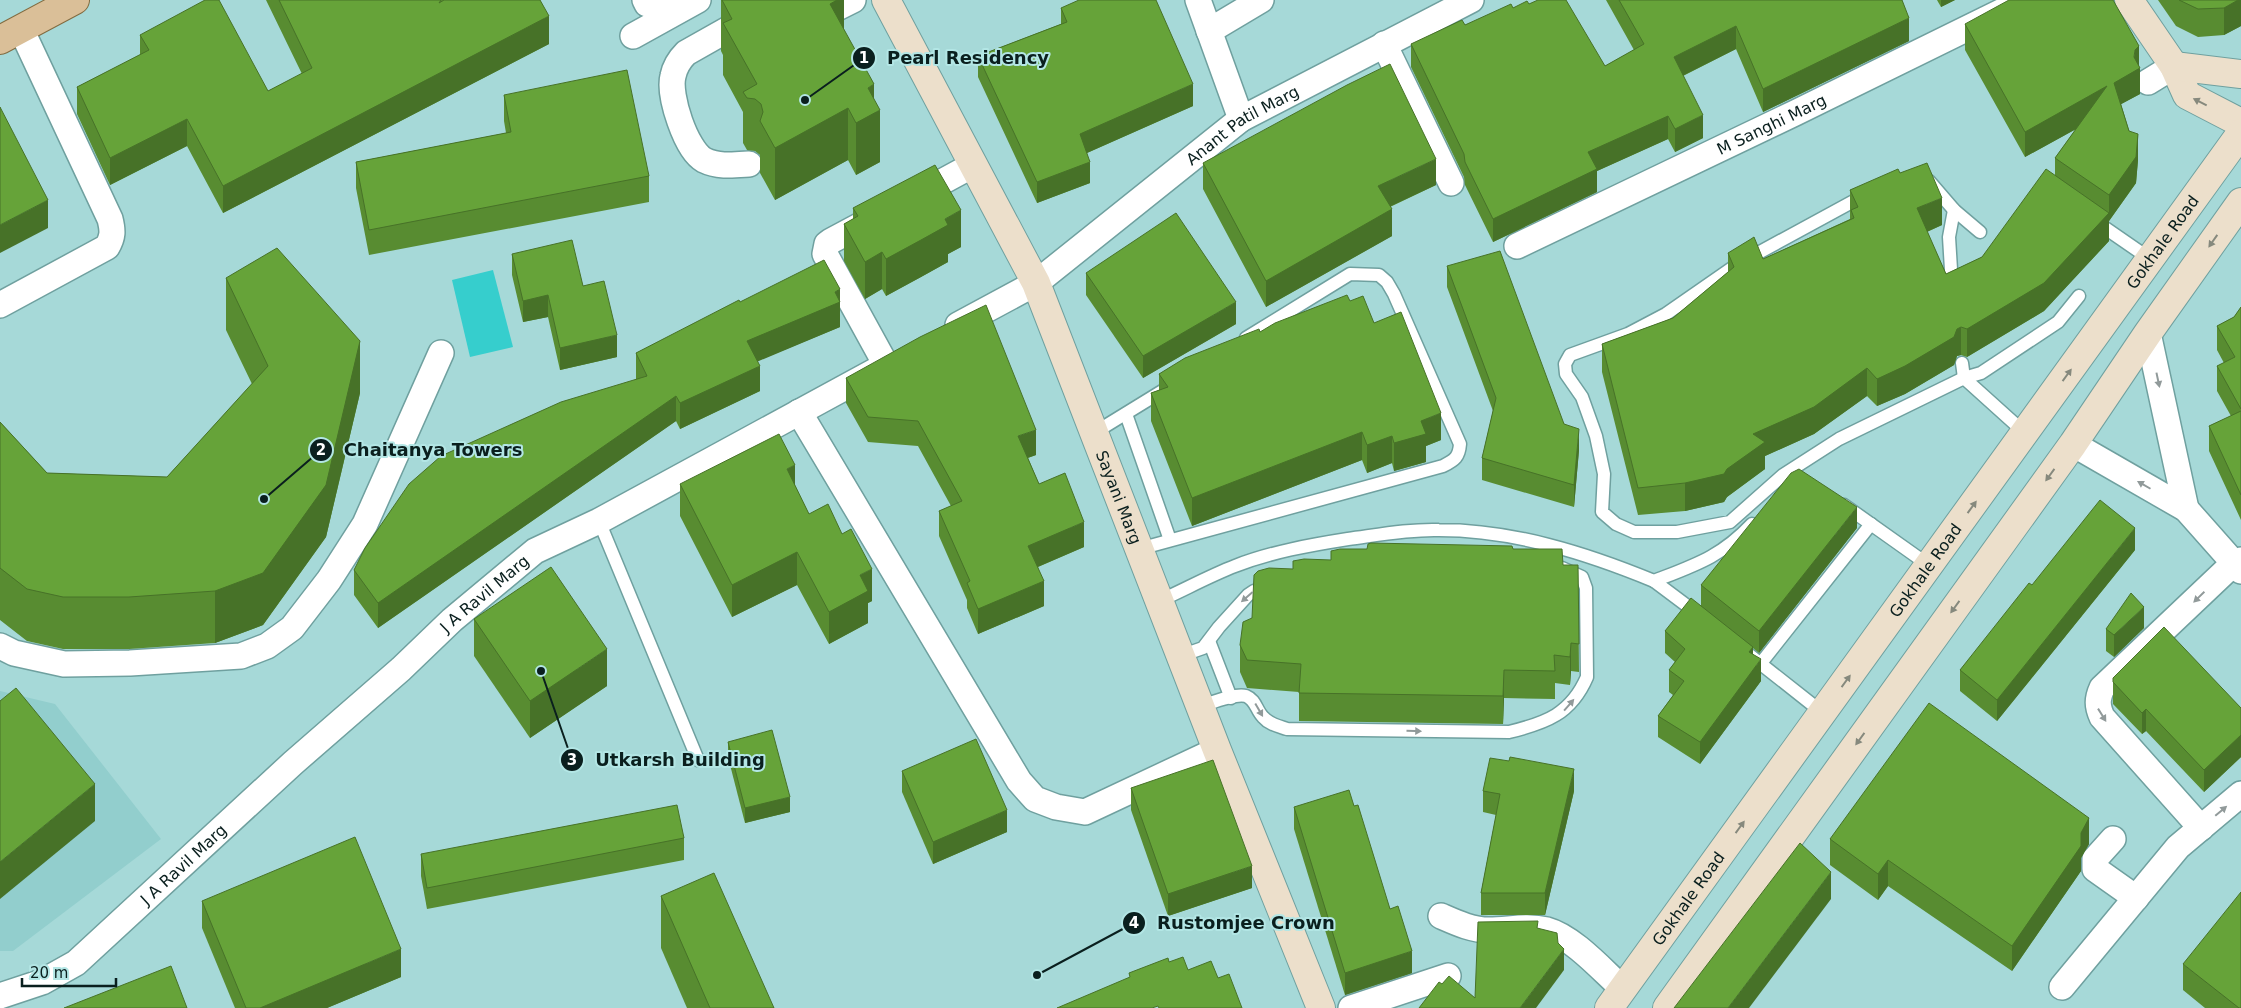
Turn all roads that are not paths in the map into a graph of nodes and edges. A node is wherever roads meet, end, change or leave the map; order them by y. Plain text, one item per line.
1 (75, 0) edge
2 (645, 0) edge
3 (668, 0) edge
4 (698, 0) edge
5 (780, 0) edge
6 (886, 0) edge
7 (1198, 0) edge
8 (1261, 0) edge
9 (1471, 0) edge
10 (2025, 0) edge
11 (2129, 0) edge
12 (1440, 6) edge
13 (1233, 7) edge
14 (1209, 31) junction
15 (10, 35) edge
16 (633, 36) dead end
17 (1384, 44) junction
18 (2174, 66) junction
19 (2241, 74) edge
20 (2148, 82) dead end
21 (1241, 119) junction
22 (2241, 123) edge
23 (2241, 133) edge
24 (749, 164) dead end
25 (973, 165) junction
26 (1916, 179) edge
27 (1451, 183) dead end
28 (1876, 190) edge
29 (2241, 202) edge
30 (1954, 210) junction
31 (2083, 212) edge
32 (1980, 232) dead end
33 (1517, 246) dead end
34 (2150, 259) junction
35 (1036, 283) junction
36 (1952, 286) edge
37 (2079, 296) dead end
38 (0, 305) edge
39 (2148, 333) junction
40 (936, 338) edge
41 (1233, 346) edge
42 (441, 353) dead end
43 (1962, 363) dead end
44 (1964, 378) junction
45 (1175, 382) edge
46 (799, 412) junction
47 (1126, 414) junction
48 (1094, 433) junction
49 (2025, 433) junction
50 (2073, 444) junction
51 (1790, 486) edge
52 (1778, 496) edge
53 (1830, 496) edge
54 (2186, 509) junction
55 (1759, 516) edge
56 (599, 521) junction
57 (1871, 524) junction
58 (1170, 540) junction
59 (1139, 549) junction
60 (2239, 565) edge
61 (1930, 566) junction
62 (1548, 567) edge
63 (1654, 581) junction
64 (1283, 584) edge
65 (1159, 601) junction
66 (1708, 622) edge
67 (1210, 641) junction
68 (0, 646) edge
69 (1738, 646) edge
70 (1180, 656) junction
71 (1761, 664) junction
72 (1231, 698) junction
73 (1201, 706) junction
74 (1823, 713) junction
75 (1217, 750) junction
76 (698, 760) dead end
77 (2241, 794) edge
78 (2201, 828) junction
79 (2113, 839) dead end
80 (2136, 898) junction
81 (1441, 916) dead end
82 (1448, 976) edge
83 (2062, 987) dead end
84 (0, 996) edge
85 (1616, 998) edge
86 (1321, 1008) edge
87 (1351, 1008) edge
88 (1667, 1008) edge

1 - 15 main road
2 - 3 street
4 - 16 street
5 - 24 street
6 - 25 main road, Sayani Marg
7 - 14 street
8 - 13 street
9 - 12 street, Anant Patil Marg
10 - 33 street, M Sanghi Marg
11 - 18 main road
12 - 17 street, Anant Patil Marg
13 - 14 street
14 - 21 street
15 - 38 street
17 - 21 street, Anant Patil Marg
17 - 27 street
18 - 19 main road
18 - 20 street
22 -> 18 main road
21 - 35 street, Anant Patil Marg
23 - 34 main road, Gokhale Road
25 - 35 main road, Sayani Marg
25 - 46 street, J A Ravil Marg
26 - 30 lane
28 - 44 lane
29 -> 39 main road
30 - 32 lane
30 - 36 lane
31 - 34 lane
49 -> 34 main road, Gokhale Road
35 - 40 street
35 - 48 main road, Sayani Marg
37 - 44 lane
39 - 50 main road
39 -> 54 street
41 - 58 lane
42 - 68 street
43 - 44 lane
44 - 49 lane
45 - 47 lane
46 - 56 street, J A Ravil Marg
46 - 75 street
47 - 48 lane
47 - 58 lane
48 - 59 main road, Sayani Marg
61 -> 49 main road, Gokhale Road
54 -> 50 street
50 -> 88 main road
51 - 52 lane
53 - 57 lane
54 - 60 street
55 - 63 lane
56 - 76 lane
56 - 84 street, J A Ravil Marg
57 - 61 lane
57 - 71 lane
58 - 59 lane
59 - 65 main road, Sayani Marg
60 -> 78 street
74 -> 61 main road, Gokhale Road
72 -> 62 lane
63 - 65 lane
63 - 66 lane
64 -> 67 lane
65 - 70 main road, Sayani Marg
67 - 70 lane
67 - 72 lane
69 - 71 lane
70 - 73 main road, Sayani Marg
71 - 74 lane
72 - 73 lane
73 - 75 main road, Sayani Marg
85 -> 74 main road, Gokhale Road
75 - 86 main road, Sayani Marg
78 -> 77 street
78 - 80 street
79 - 80 street
80 - 83 street
81 - 85 street
82 - 87 street

